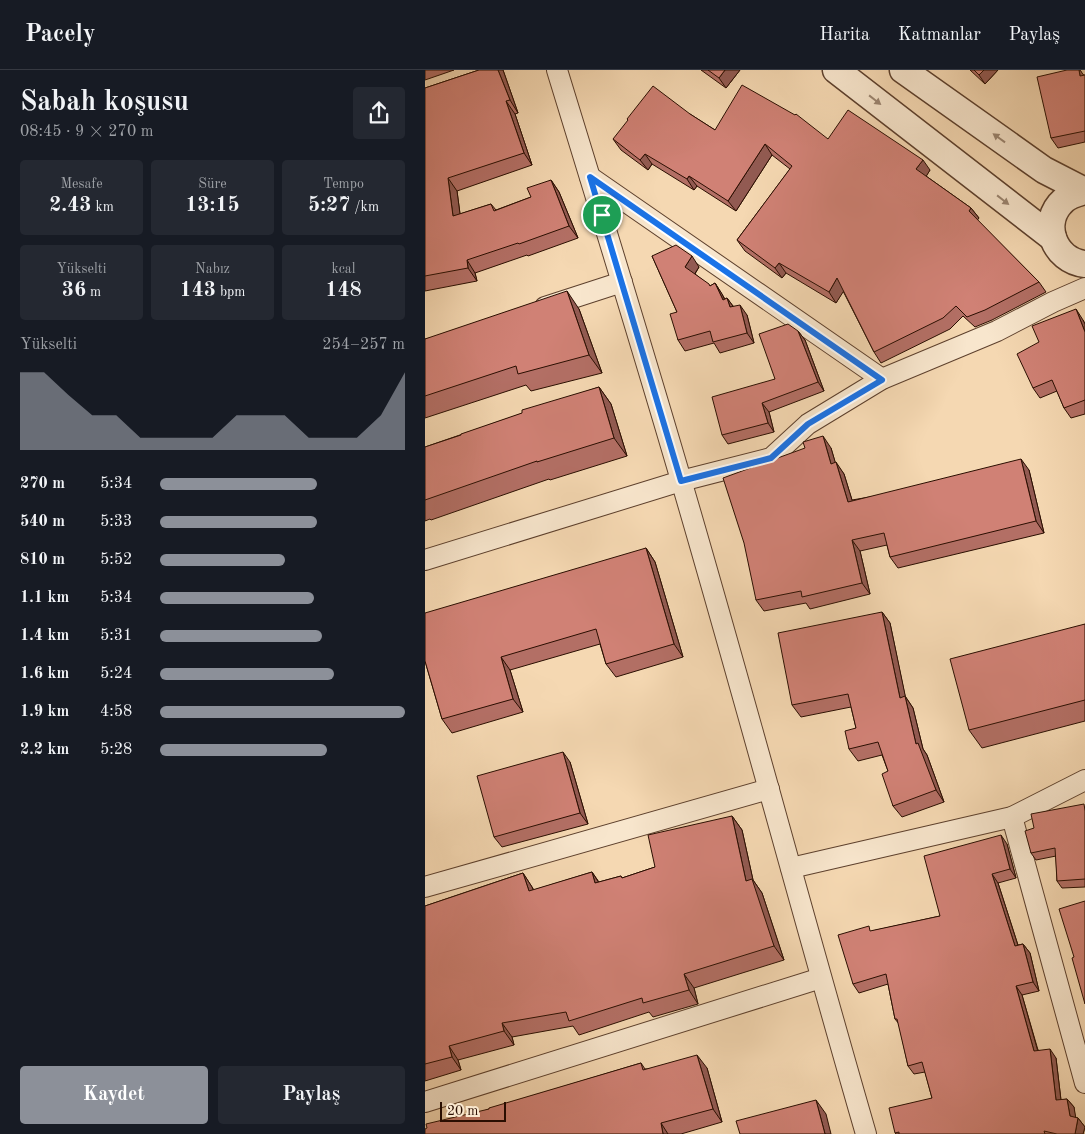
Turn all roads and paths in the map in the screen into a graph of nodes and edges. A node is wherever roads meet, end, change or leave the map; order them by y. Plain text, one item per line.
1 (557, 70) edge
2 (836, 70) edge
3 (903, 70) edge
4 (590, 177) junction
5 (1085, 191) edge
6 (1053, 238) junction
7 (1083, 268) edge
8 (622, 282) junction
9 (1085, 288) edge
10 (528, 313) edge
11 (882, 380) junction
12 (681, 481) junction
13 (425, 560) edge
14 (1085, 780) edge
15 (769, 789) junction
16 (1012, 817) junction
17 (791, 868) junction
18 (425, 887) edge
19 (821, 978) junction
20 (1085, 1083) edge
21 (425, 1102) edge
22 (866, 1134) edge

1 - 4 street
2 -> 6 street
5 -> 3 street
4 - 8 street
4 - 11 street
5 - 6 street
6 - 7 street
8 - 10 street
8 - 12 street
9 - 11 street
11 - 12 street
12 - 13 street
12 - 15 street
14 - 16 street
15 - 17 street
15 - 18 street
16 - 17 street
16 - 20 street
17 - 19 street
19 - 21 street
19 - 22 street

